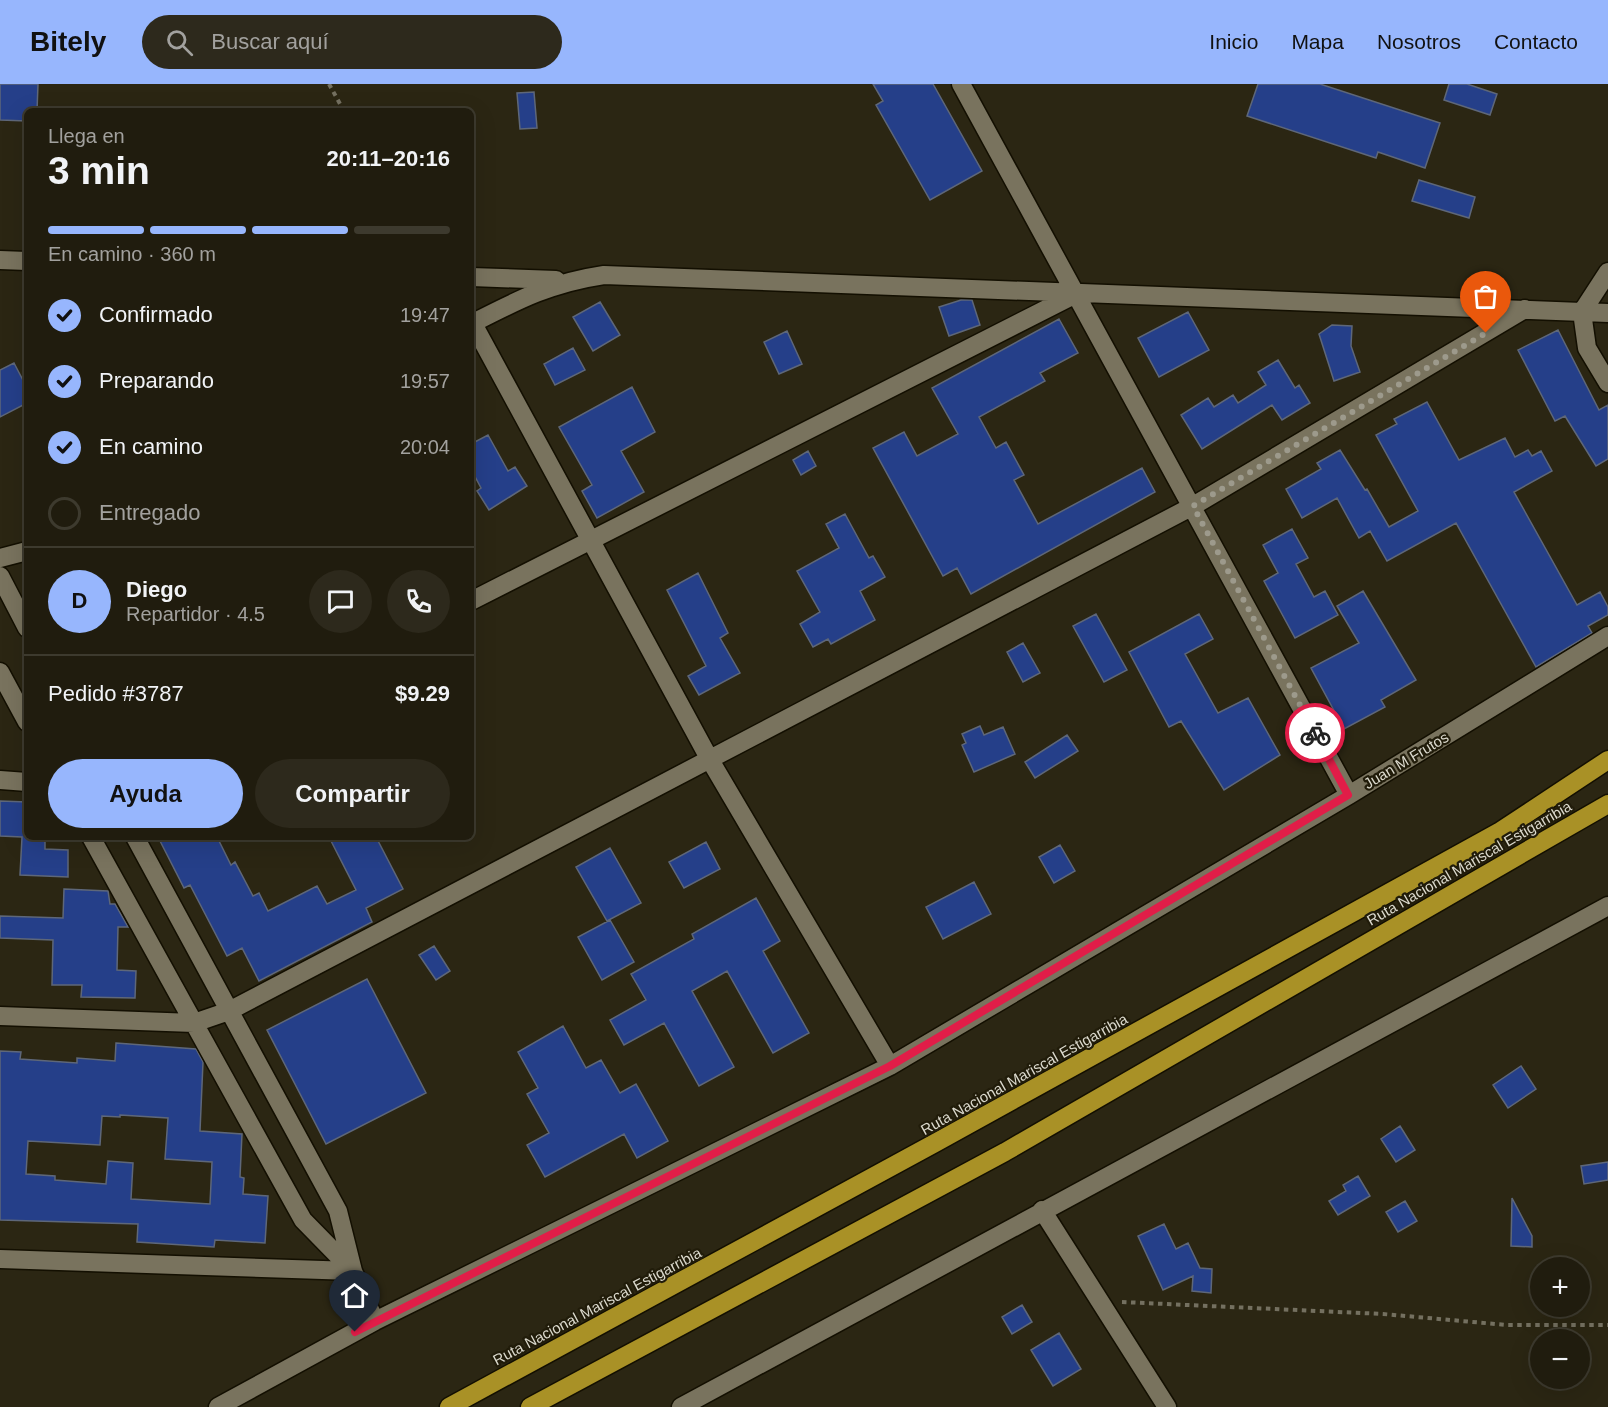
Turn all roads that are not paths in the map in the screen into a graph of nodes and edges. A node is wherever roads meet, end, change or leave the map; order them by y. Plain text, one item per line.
1 (961, 84) edge
2 (0, 260) edge
3 (24, 261) edge
4 (1608, 272) edge
5 (474, 277) edge
6 (568, 280) junction
7 (1075, 294) junction
8 (1525, 309) junction
9 (1582, 312) junction
10 (1608, 313) edge
11 (474, 321) edge
12 (474, 326) edge
13 (1608, 383) edge
14 (1193, 506) junction
15 (592, 538) junction
16 (24, 552) edge
17 (0, 558) edge
18 (0, 576) edge
19 (474, 599) edge
20 (24, 622) edge
21 (1608, 636) edge
22 (0, 672) edge
23 (24, 716) edge
24 (710, 760) junction
25 (1608, 760) edge
26 (0, 780) edge
27 (24, 782) edge
28 (1348, 795) junction
29 (1608, 804) edge
30 (93, 840) edge
31 (137, 840) edge
32 (1608, 906) edge
33 (229, 1011) junction
34 (0, 1016) edge
35 (194, 1023) junction
36 (890, 1066) junction
37 (1042, 1210) junction
38 (0, 1258) edge
39 (353, 1271) junction
40 (375, 1321) junction
41 (218, 1407) edge
42 (449, 1407) edge
43 (530, 1407) edge
44 (681, 1407) edge
45 (1167, 1407) edge

1 - 7 street
2 - 3 street
4 - 9 street
5 - 6 street
6 - 7 street
6 - 11 street
7 - 8 street
7 - 14 street
7 - 15 street
8 - 9 street
8 - 14 street
9 - 10 street
9 - 13 street
12 - 15 street
14 - 24 street
14 - 28 street
15 - 19 street
15 - 24 street
16 - 17 street
18 - 20 street
21 - 28 street, Juan M Frutos
22 - 23 street
24 - 33 street
24 - 36 street
25 - 42 highway, Ruta Nacional Mariscal Estigarribia
26 - 27 street
28 - 36 street, Juan M Frutos
29 - 43 highway, Ruta Nacional Mariscal Estigarribia
30 - 35 street
31 - 33 street
32 - 37 street
33 - 35 street
33 - 39 street
34 - 35 street
35 - 39 street
36 - 40 street, Juan M Frutos
37 - 44 street
37 - 45 street
38 - 39 street
39 - 40 street
40 - 41 street, Juan M Frutos

